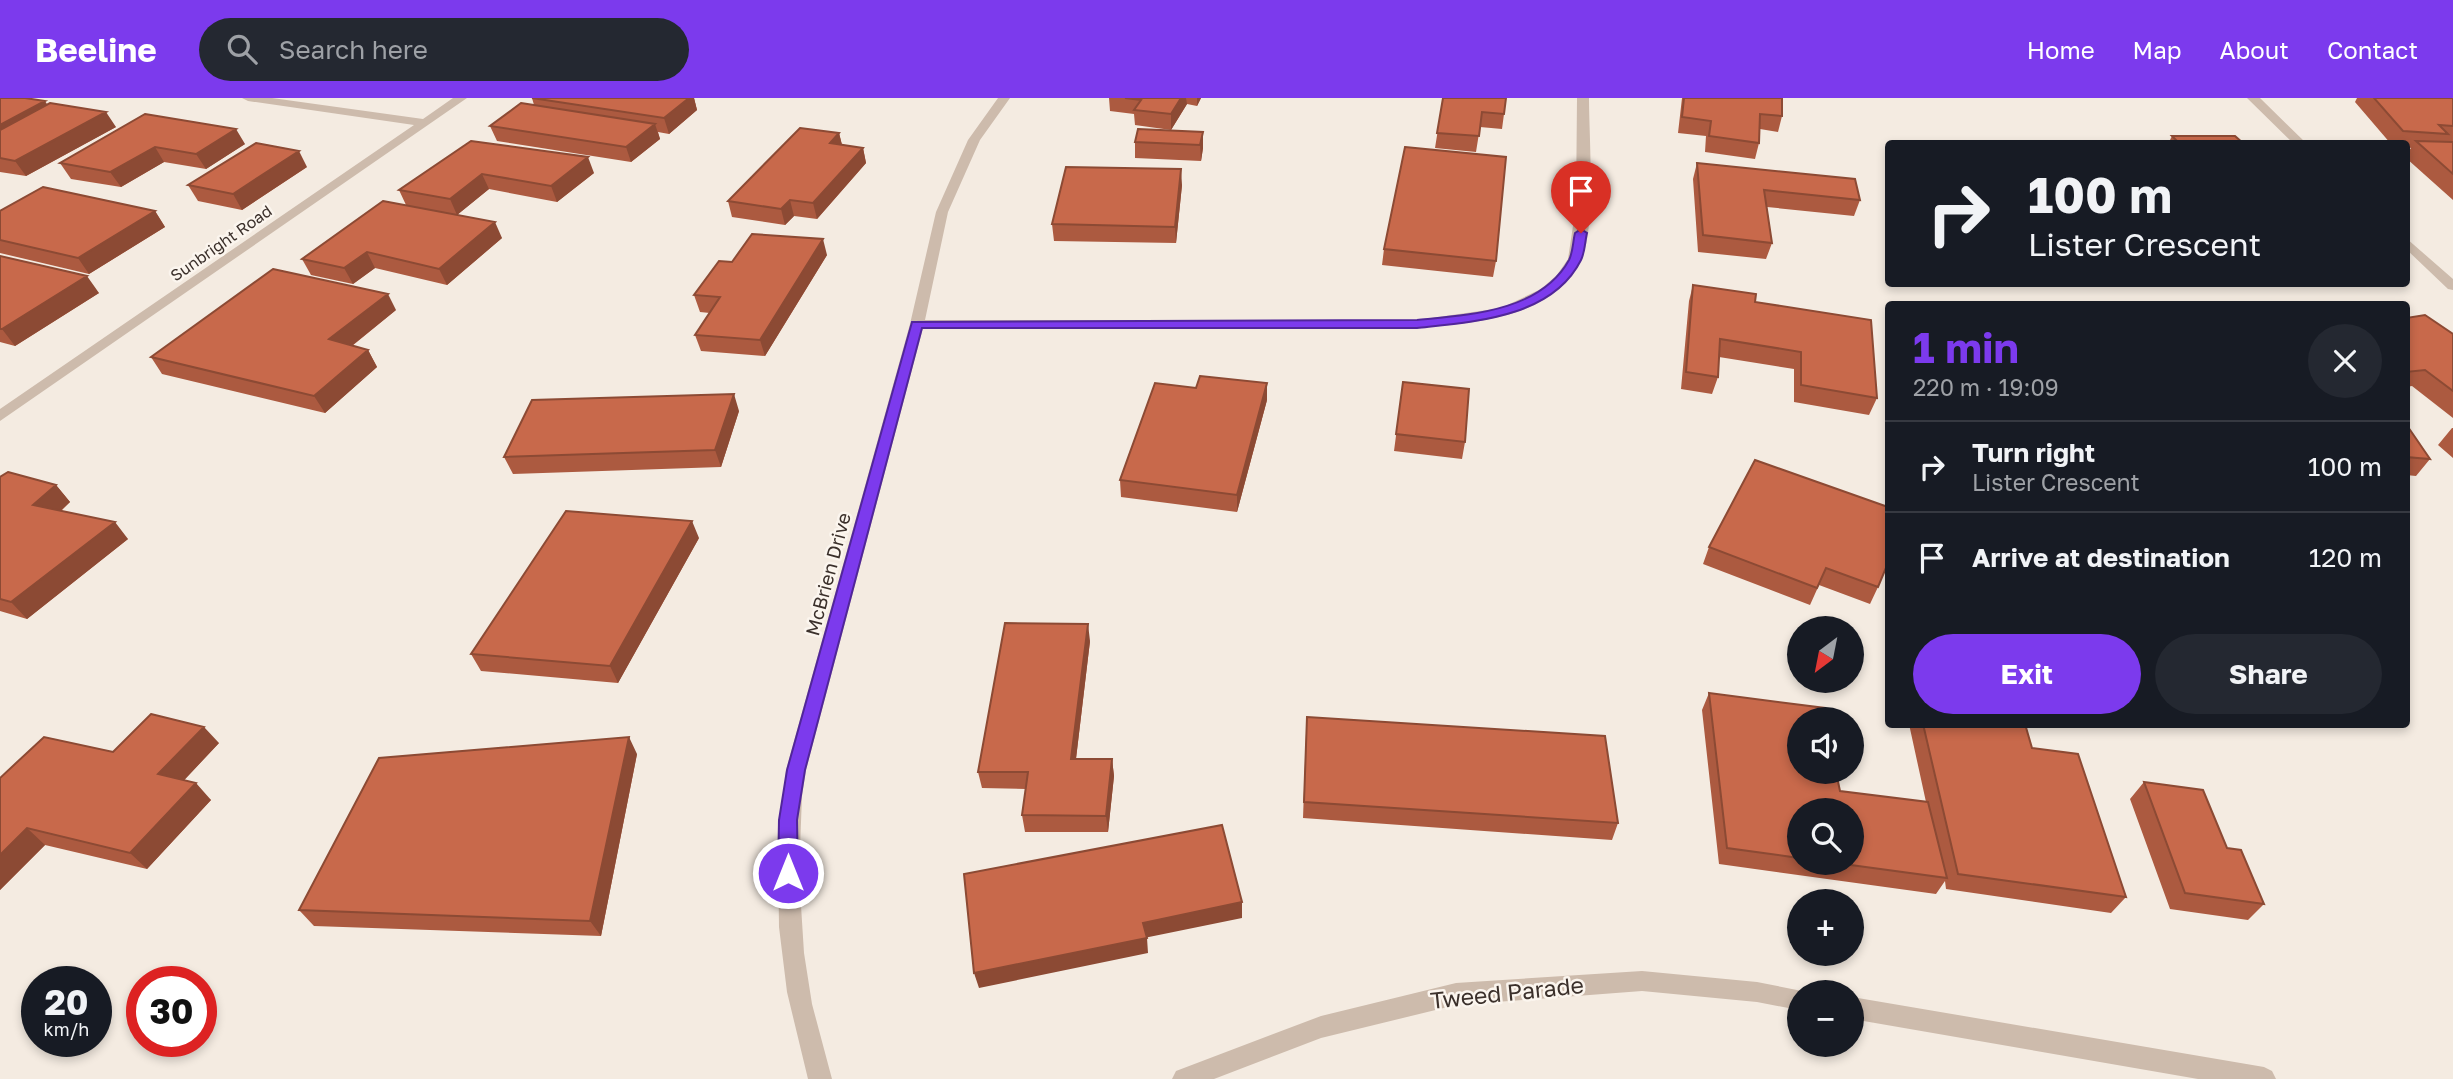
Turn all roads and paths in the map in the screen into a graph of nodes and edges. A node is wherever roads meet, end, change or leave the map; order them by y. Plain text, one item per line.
1 (248, 98) edge
2 (461, 98) edge
3 (1004, 98) edge
4 (1583, 98) edge
5 (2253, 98) edge
6 (425, 122) junction
7 (2297, 140) edge
8 (2410, 246) edge
9 (2410, 261) edge
10 (2427, 262) junction
11 (2453, 286) edge
12 (917, 324) junction
13 (0, 416) edge
14 (1787, 997) edge
15 (1864, 1010) edge
16 (820, 1079) edge
17 (1184, 1079) edge
18 (2264, 1079) edge

1 - 6 street
2 - 6 street, Sunbright Road
3 - 12 street, McBrien Drive
4 - 12 street
5 - 7 street
6 - 13 street, Sunbright Road
8 - 10 street
9 - 10 street
10 - 11 street
12 - 16 street, McBrien Drive
14 - 17 street, Tweed Parade
15 - 18 street

